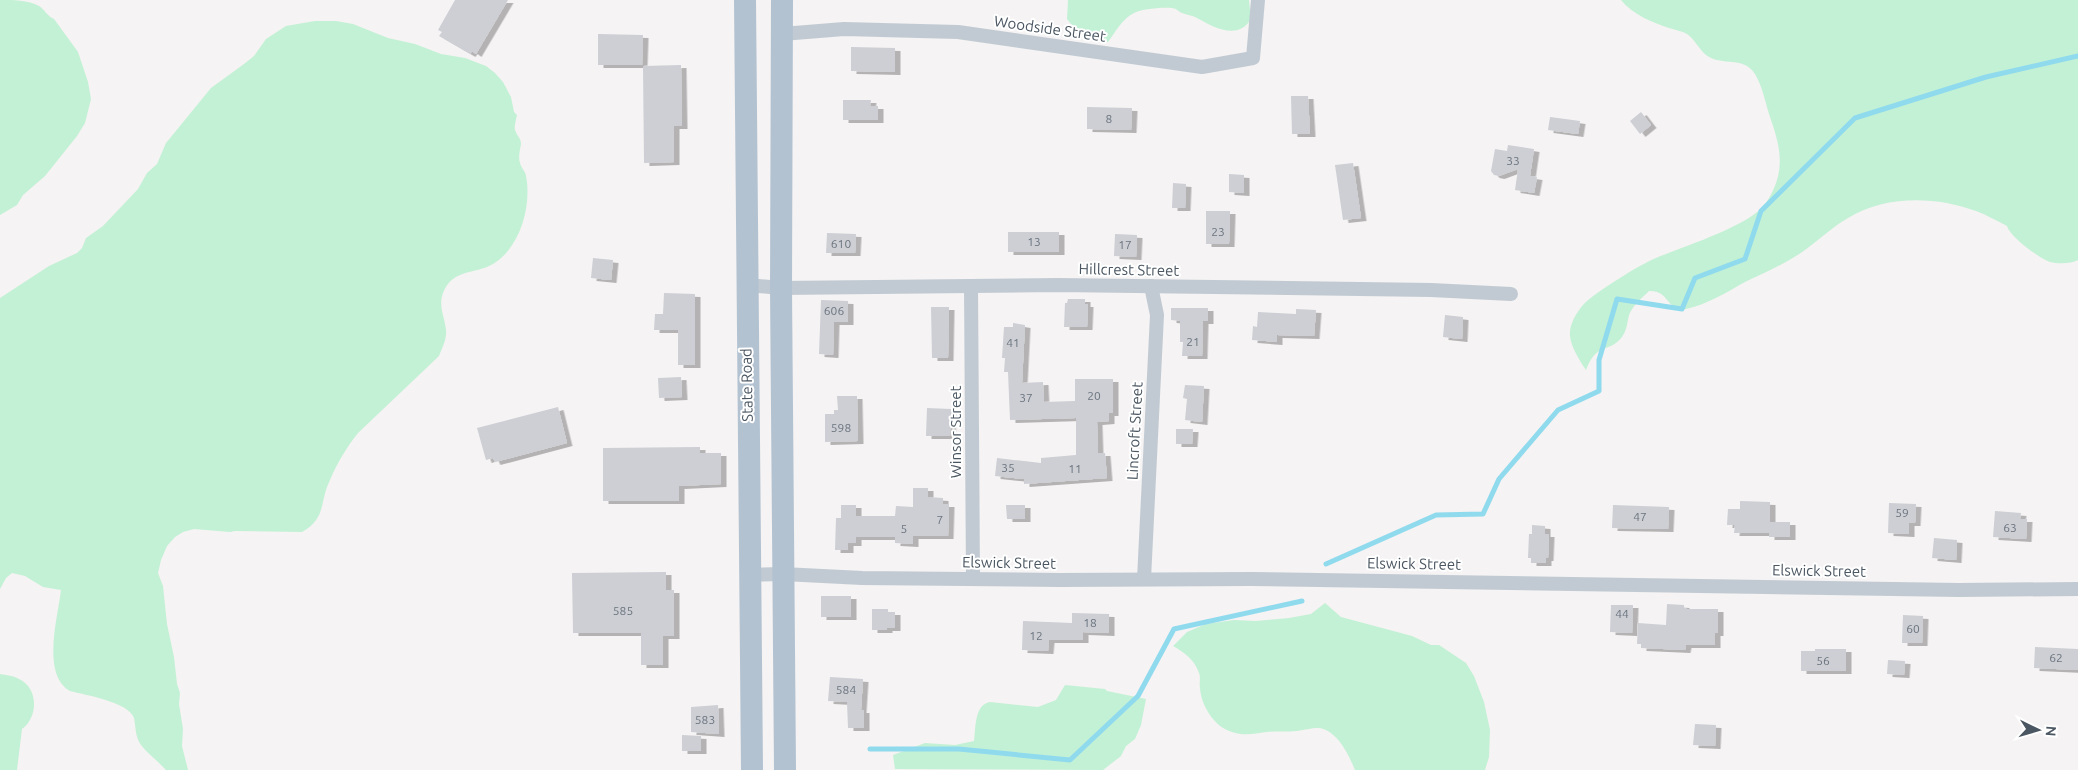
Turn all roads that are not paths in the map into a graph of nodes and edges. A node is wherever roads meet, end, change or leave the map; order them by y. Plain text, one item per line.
1 (745, 0) edge
2 (782, 0) edge
3 (1258, 0) edge
4 (782, 34) junction
5 (746, 285) junction
6 (971, 286) junction
7 (1151, 286) junction
8 (781, 288) junction
9 (1510, 294) dead end
10 (783, 574) junction
11 (749, 576) junction
12 (973, 578) junction
13 (1144, 579) junction
14 (2078, 589) edge
15 (752, 770) edge
16 (785, 770) edge

1 - 5 main road, State Road
2 - 4 main road
3 - 4 street, Woodside Street
4 - 8 main road
5 - 8 street, Hillcrest Street
5 - 11 main road, State Road
6 - 7 street, Hillcrest Street
6 - 8 street, Hillcrest Street
6 - 12 street, Winsor Street
7 - 9 street, Hillcrest Street
7 - 13 street, Lincroft Street
8 - 10 main road
10 - 11 street, Elswick Street
10 - 12 street, Elswick Street
10 - 16 main road
11 - 15 main road, State Road
12 - 13 street, Elswick Street
13 - 14 street, Elswick Street

